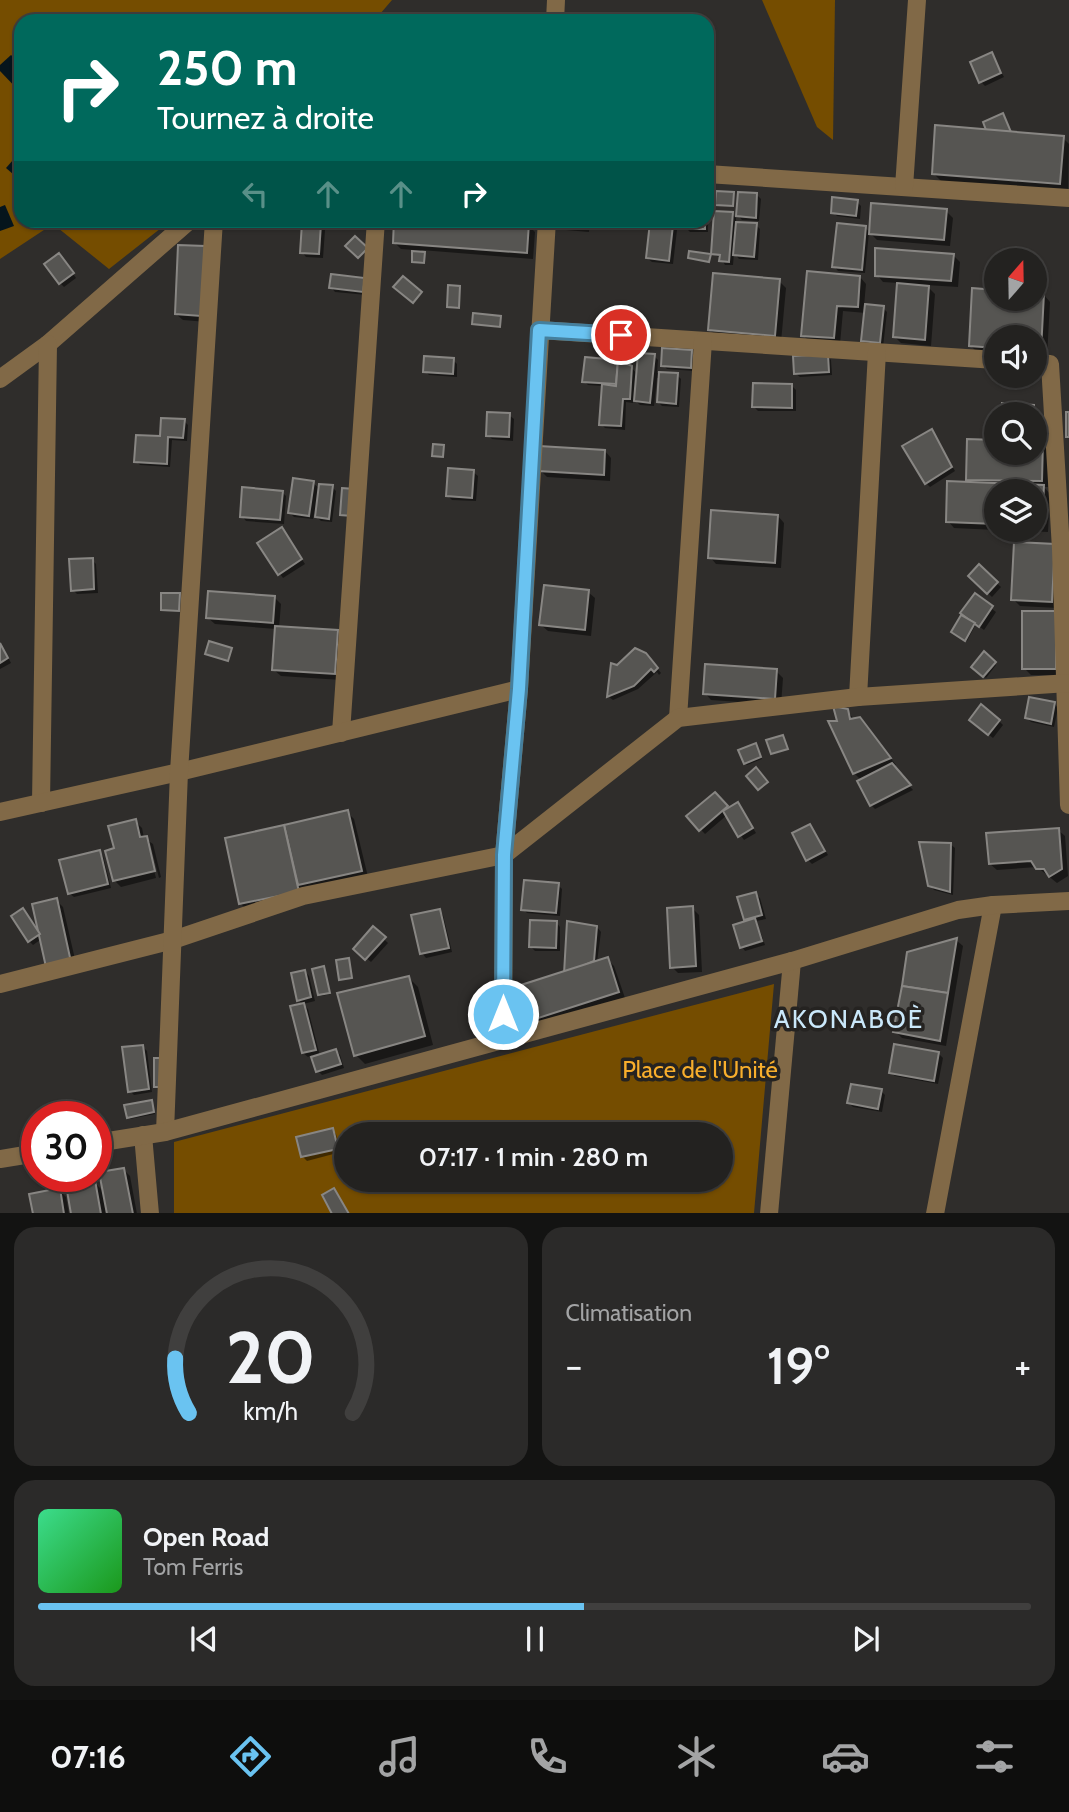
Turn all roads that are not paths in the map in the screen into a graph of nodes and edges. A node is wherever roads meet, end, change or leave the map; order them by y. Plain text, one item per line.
1 (917, 0) edge
2 (714, 174) edge
3 (904, 187) junction
4 (1069, 198) edge
5 (181, 228) edge
6 (213, 228) edge
7 (375, 228) edge
8 (546, 228) edge
9 (539, 330) junction
10 (703, 341) junction
11 (48, 344) junction
12 (877, 352) junction
13 (984, 359) edge
14 (1047, 364) edge
15 (0, 379) edge
16 (1065, 550) edge
17 (1066, 683) edge
18 (519, 689) junction
19 (859, 697) junction
20 (678, 718) junction
21 (341, 733) junction
22 (178, 772) junction
23 (41, 803) junction
24 (1069, 805) edge
25 (0, 812) edge
26 (504, 855) junction
27 (1069, 901) edge
28 (993, 905) junction
29 (173, 940) junction
30 (792, 961) junction
31 (0, 984) edge
32 (503, 1040) junction
33 (165, 1132) junction
34 (144, 1135) junction
35 (112, 1140) edge
36 (21, 1156) edge
37 (0, 1159) edge
38 (150, 1213) edge
39 (769, 1213) edge
40 (935, 1213) edge

1 - 3 street
2 - 3 street
3 - 4 street
5 - 11 street
6 - 22 street
7 - 21 street
8 - 9 street
9 - 10 street
9 - 18 street
10 - 12 street
10 - 20 street
11 - 15 street
11 - 23 street
12 - 13 street
12 - 19 street
14 - 16 street
16 - 17 street
17 - 19 street
17 - 24 street
18 - 21 street
18 - 26 street
19 - 20 street
20 - 26 street
21 - 22 street
22 - 23 street
22 - 29 street
23 - 25 street
26 - 29 street
26 - 32 street
27 - 28 street
28 - 30 street
28 - 40 street
29 - 31 street
29 - 33 street
30 - 32 street
30 - 39 street
32 - 33 street
33 - 34 street
34 - 35 street
34 - 38 street
36 - 37 street

